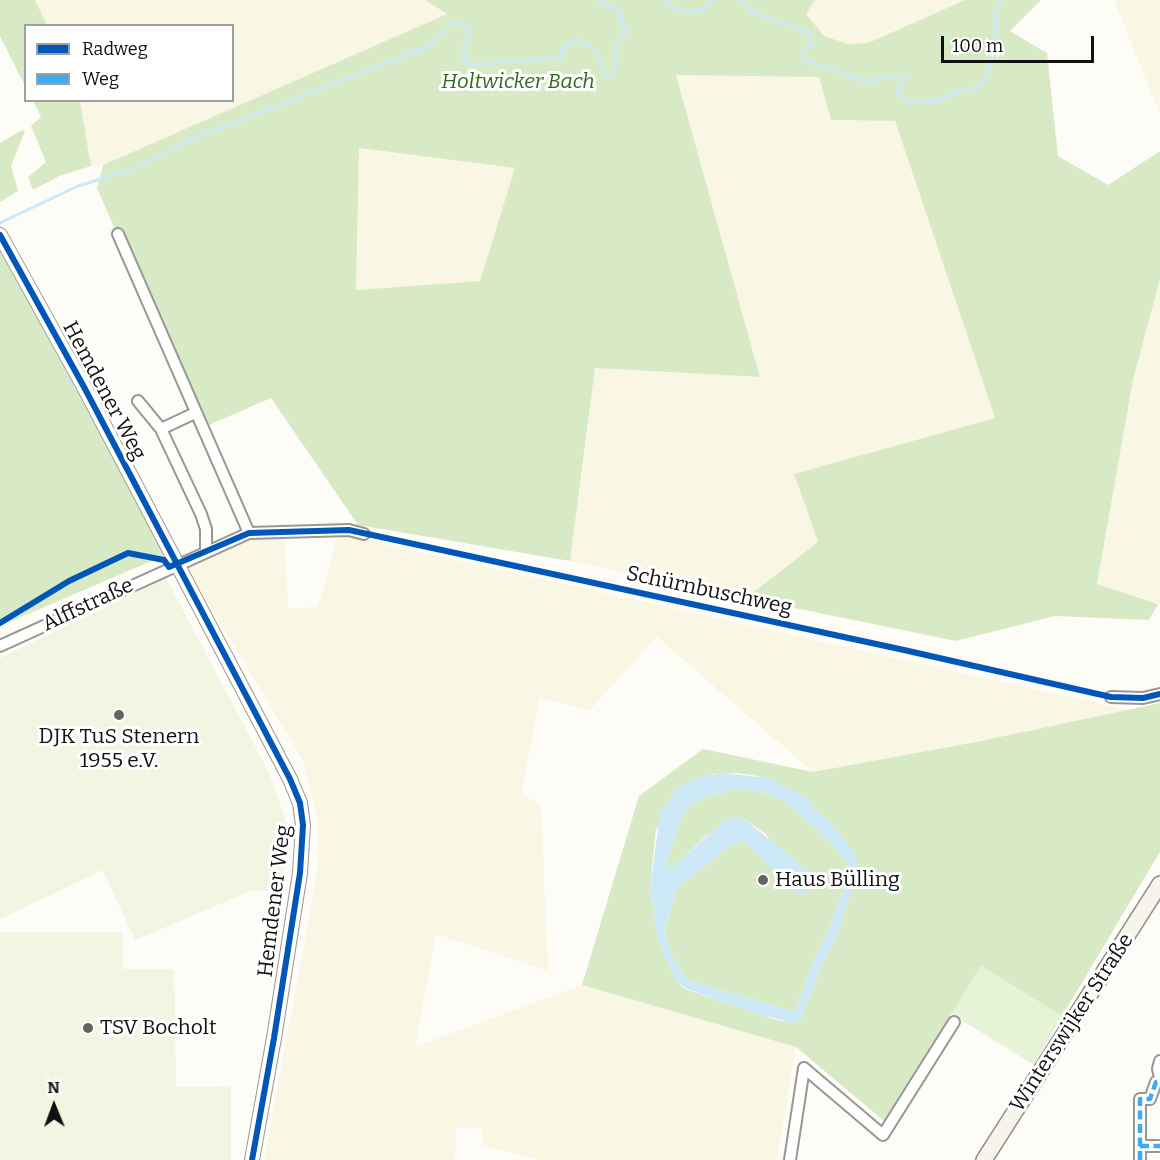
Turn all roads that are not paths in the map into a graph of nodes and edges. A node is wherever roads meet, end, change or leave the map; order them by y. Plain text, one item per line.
1 (118, 234) dead end
2 (1, 236) edge
3 (138, 400) dead end
4 (195, 413) junction
5 (161, 429) junction
6 (249, 533) junction
7 (364, 534) dead end
8 (206, 552) junction
9 (176, 565) junction
10 (0, 646) edge
11 (1160, 694) edge
12 (1111, 697) dead end
13 (1160, 884) edge
14 (954, 1023) dead end
15 (1160, 1061) edge
16 (1160, 1077) edge
17 (1160, 1082) edge
18 (1140, 1146) junction
19 (1160, 1146) edge
20 (252, 1160) edge
21 (790, 1160) edge
22 (984, 1160) edge
23 (1140, 1160) edge

1 - 4 street
2 - 9 street, Hemdener Weg
3 - 5 street, Hemdener Weg
4 - 5 street, Hemdener Weg
4 - 6 street
5 - 8 street, Hemdener Weg
6 - 7 street
6 - 8 street
8 - 9 street
9 - 10 street, Alffstraße
9 - 20 street, Hemdener Weg
11 - 12 street
13 - 22 main road, Winterswijker Straße
14 - 21 street
15 - 16 street
17 - 18 street
18 - 19 street
18 - 23 street

